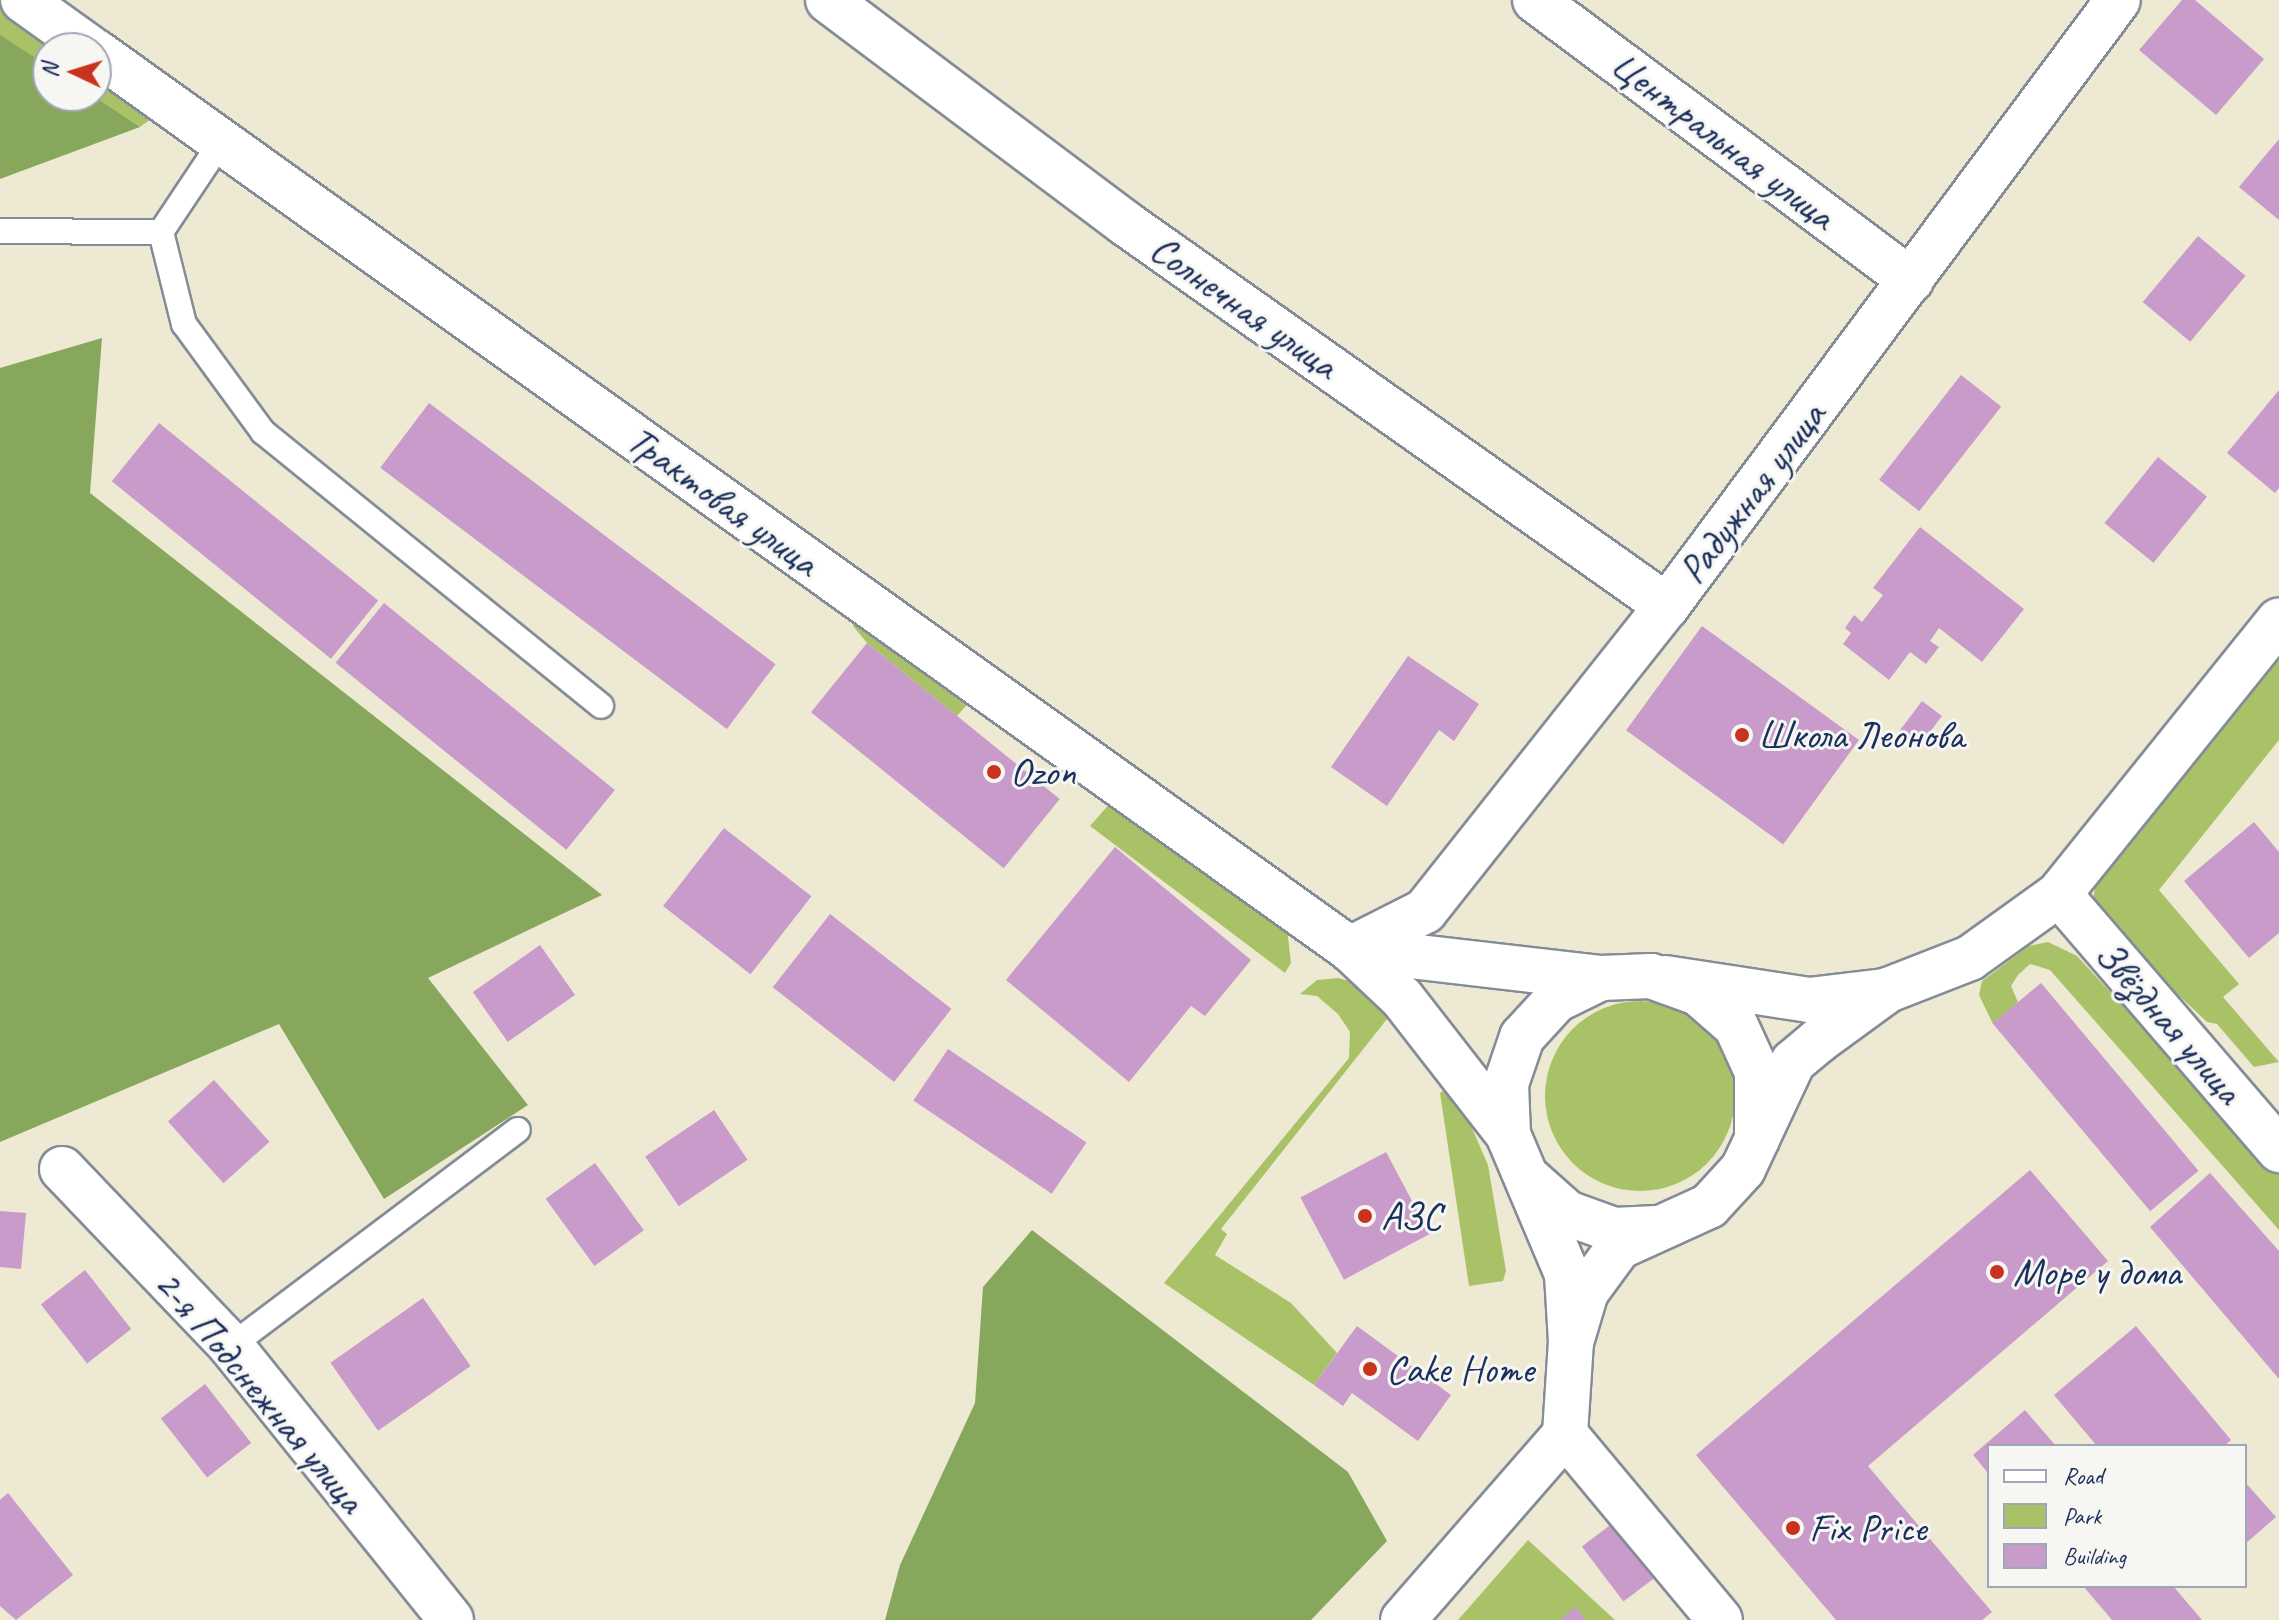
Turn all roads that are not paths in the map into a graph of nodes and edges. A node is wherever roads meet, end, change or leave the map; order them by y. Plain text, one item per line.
1 (23, 0) edge
2 (828, 0) edge
3 (1535, 0) edge
4 (2114, 2) edge
5 (68, 32) edge
6 (112, 64) edge
7 (221, 142) junction
8 (0, 231) edge
9 (161, 232) junction
10 (1911, 280) junction
11 (1667, 606) junction
12 (2279, 620) edge
13 (601, 706) dead end
14 (2059, 894) junction
15 (1350, 949) junction
16 (1651, 976) junction
17 (1601, 978) junction
18 (1888, 990) junction
19 (518, 1130) dead end
20 (1508, 1134) junction
21 (1757, 1139) junction
22 (2279, 1150) edge
23 (62, 1169) dead end
24 (1529, 1179) junction
25 (1664, 1228) junction
26 (1571, 1342) junction
27 (231, 1346) junction
28 (1565, 1434) junction
29 (451, 1620) edge
30 (1403, 1620) edge
31 (1720, 1620) edge

1 - 5 street
2 - 11 street, Солнечная улица
3 - 10 street, Центральная улица
4 - 10 street, Радужная улица
6 - 7 street, Трактовая улица
7 - 9 lane
7 - 15 street, Трактовая улица
8 - 9 lane
9 - 13 lane
10 - 11 street, Радужная улица
11 - 15 street, Радужная улица
12 - 14 street
14 - 18 street
14 - 22 street, Звёздная улица
15 - 17 street, Трактовая улица
15 - 20 street, Трактовая улица
16 - 17 street
16 - 18 street
16 - 21 street
17 - 20 street
18 - 21 street
19 - 27 lane
20 - 24 street
21 - 25 street
23 - 27 street, 2-я Подснежная улица
24 - 25 street
24 - 26 street
25 - 26 street
26 - 28 street
27 - 29 street, 2-я Подснежная улица
28 - 30 street
28 - 31 street

